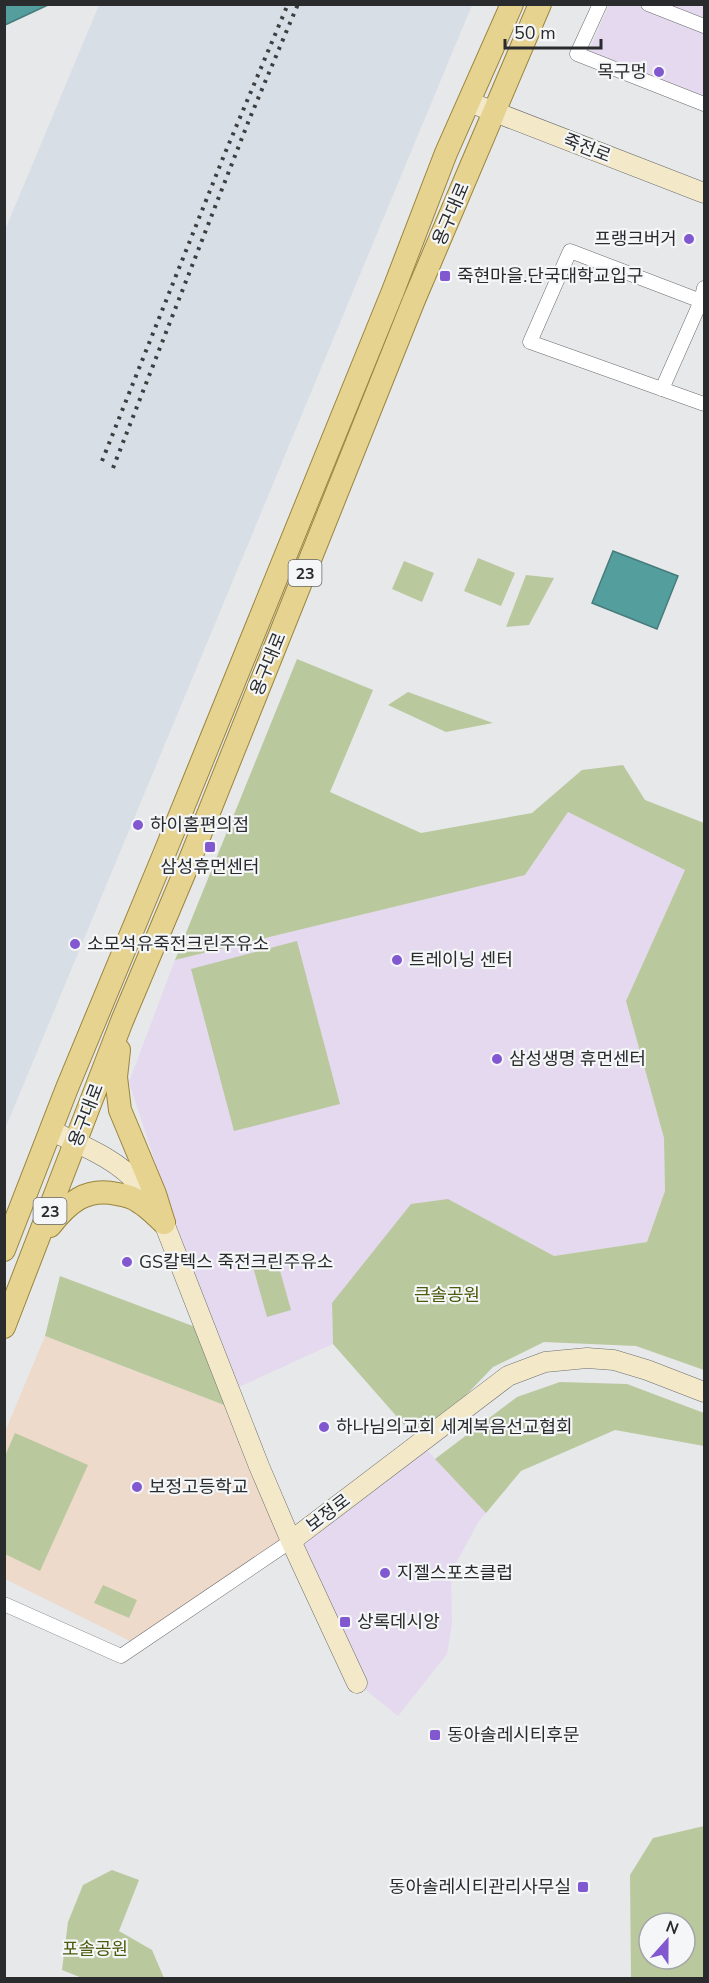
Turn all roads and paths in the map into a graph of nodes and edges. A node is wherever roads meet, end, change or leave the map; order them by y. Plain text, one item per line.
1 (512, 4) edge
2 (540, 4) edge
3 (600, 4) edge
4 (648, 4) edge
5 (705, 26) edge
6 (469, 102) junction
7 (705, 104) edge
8 (493, 111) junction
9 (705, 193) edge
10 (703, 295) edge
11 (662, 389) junction
12 (705, 404) edge
13 (122, 1021) junction
14 (50, 1130) junction
15 (76, 1143) junction
16 (30, 1185) junction
17 (164, 1223) junction
18 (39, 1241) junction
19 (4, 1250) edge
20 (24, 1279) junction
21 (4, 1327) edge
22 (705, 1392) edge
23 (291, 1540) junction
24 (4, 1604) edge
25 (357, 1683) dead end

1 - 6 main road, 용구대로 / 23
2 - 8 main road, 용구대로 / 23
3 - 7 street
4 - 5 street
6 - 8 street, 죽전로
6 - 14 main road, 용구대로 / 23
8 - 9 street, 죽전로
8 - 13 main road, 용구대로 / 23
10 - 11 street
10 - 11 street
11 - 12 street
13 - 15 main road, 용구대로 / 23
13 - 17 main road
14 - 15 street, 보정로
14 - 16 main road, 용구대로 / 23
15 - 17 street, 보정로
15 - 18 main road, 용구대로 / 23
16 - 19 main road, 용구대로 / 23
16 - 20 main road
17 - 18 main road
17 - 23 street, 보정로
18 - 20 main road, 용구대로 / 23
20 - 21 main road, 용구대로 / 23
22 - 23 street, 보정로
23 - 24 street
23 - 25 street

